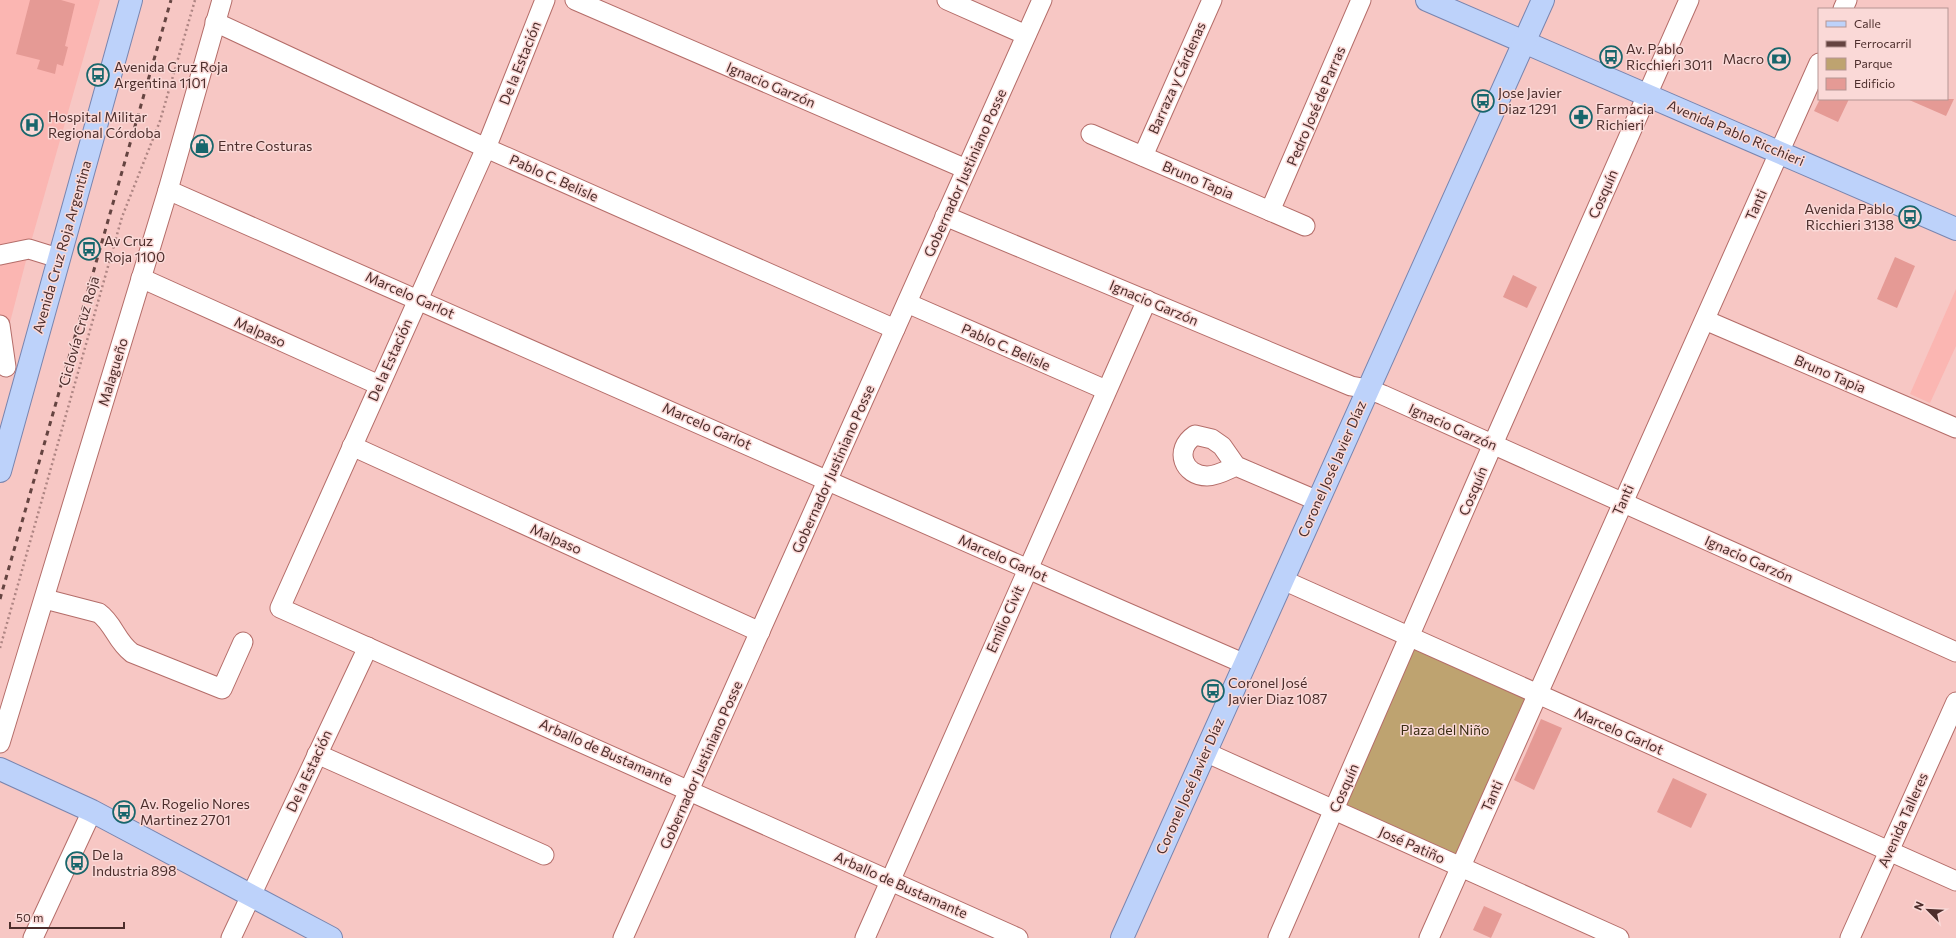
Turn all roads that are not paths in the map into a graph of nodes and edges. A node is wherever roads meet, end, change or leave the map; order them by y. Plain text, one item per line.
1 (131, 0) edge
2 (222, 0) edge
3 (545, 0) edge
4 (575, 0) edge
5 (947, 0) edge
6 (1042, 0) edge
7 (1212, 0) edge
8 (1361, 0) edge
9 (1427, 0) edge
10 (1458, 0) edge
11 (1543, 0) edge
12 (1689, 0) edge
13 (215, 22) junction
14 (1026, 35) junction
15 (1527, 37) junction
16 (1818, 65) edge
17 (1649, 89) junction
18 (1091, 134) dead end
19 (1782, 147) junction
20 (486, 148) junction
21 (1143, 156) junction
22 (966, 169) junction
23 (168, 190) junction
24 (1270, 211) junction
25 (945, 216) junction
26 (1956, 217) edge
27 (1305, 226) dead end
28 (1956, 229) edge
29 (0, 255) edge
30 (58, 258) junction
31 (141, 278) junction
32 (418, 298) junction
33 (1147, 300) junction
34 (907, 303) junction
35 (1705, 320) junction
36 (0, 325) edge
37 (895, 329) junction
38 (6, 368) dead end
39 (379, 385) junction
40 (1368, 389) junction
41 (1106, 390) junction
42 (1956, 428) edge
43 (1493, 444) junction
44 (352, 446) junction
45 (1236, 466) dead end
46 (0, 471) edge
47 (828, 480) junction
48 (1318, 501) junction
49 (1622, 502) junction
50 (1027, 569) junction
51 (1283, 580) junction
52 (45, 599) junction
53 (280, 608) joint
54 (760, 632) junction
55 (1410, 636) junction
56 (243, 642) dead end
57 (368, 647) junction
58 (1956, 652) edge
59 (1245, 664) junction
60 (1538, 694) junction
61 (1956, 702) edge
62 (0, 743) edge
63 (1205, 752) junction
64 (317, 754) junction
65 (0, 769) edge
66 (690, 790) junction
67 (1334, 810) junction
68 (92, 811) junction
69 (1889, 851) junction
70 (544, 855) dead end
71 (1460, 867) junction
72 (890, 881) junction
73 (1956, 881) edge
74 (251, 895) junction
75 (1125, 937) edge
76 (33, 938) edge
77 (231, 938) edge
78 (331, 938) edge
79 (624, 938) edge
80 (864, 938) edge
81 (1018, 938) edge
82 (1278, 938) edge
83 (1429, 938) edge
84 (1619, 938) edge
85 (1850, 938) edge

1 - 30 main road, Avenida Cruz Roja Argentina
2 - 13 street, Malagueño
3 - 20 street, De la Estación
4 - 22 street, Ignacio Garzón
5 - 14 street
6 - 14 street, Gobernador Justiniano Posse
7 - 21 street, Barraza y Cárdenas
8 - 24 street, Pedro José de Parras
9 - 15 main road, Avenida Pablo Ricchieri
10 - 15 main road, Avenida Pablo Ricchieri
11 - 15 main road, Coronel José Javier Díaz
12 - 17 street, Cosquín
13 - 20 street, Pablo C. Belisle
13 - 23 street, Malagueño
14 - 22 street, Gobernador Justiniano Posse
15 - 17 main road, Avenida Pablo Ricchieri
15 - 40 main road, Coronel José Javier Díaz
16 - 19 street, Tanti
17 - 19 main road, Avenida Pablo Ricchieri
17 - 43 street, Cosquín
18 - 21 street, Bruno Tapia
19 - 26 main road, Avenida Pablo Ricchieri
19 - 28 main road, Avenida Pablo Ricchieri
19 - 35 street, Tanti
20 - 32 street, De la Estación
20 - 37 street, Pablo C. Belisle
21 - 24 street, Bruno Tapia
22 - 25 street, Gobernador Justiniano Posse
23 - 31 street, Malagueño
23 - 32 street, Marcelo Garlot
24 - 27 street, Bruno Tapia
25 - 33 street, Ignacio Garzón
25 - 34 street, Gobernador Justiniano Posse
29 - 30 street
30 - 46 main road, Avenida Cruz Roja Argentina
31 - 39 street, Malpaso
31 - 52 street, Malagueño
32 - 39 street, De la Estación
32 - 47 street, Marcelo Garlot
33 - 40 street, Ignacio Garzón
33 - 41 street, Emilio Civit
34 - 37 street, Gobernador Justiniano Posse
34 - 41 street, Pablo C. Belisle
35 - 42 street, Bruno Tapia
35 - 49 street, Tanti
36 - 38 street
37 - 47 street, Gobernador Justiniano Posse
39 - 44 street, De la Estación
40 - 43 street, Ignacio Garzón
40 - 48 main road, Coronel José Javier Díaz
41 - 50 street, Emilio Civit
43 - 49 street, Ignacio Garzón
43 - 55 street, Cosquín
44 - 53 street, De la Estación
44 - 54 street, Malpaso
45 - 48 street
47 - 50 street, Marcelo Garlot
47 - 54 street, Gobernador Justiniano Posse
48 - 51 main road, Coronel José Javier Díaz
49 - 58 street, Ignacio Garzón
49 - 60 street, Tanti
50 - 59 street, Marcelo Garlot
50 - 72 street, Emilio Civit
51 - 55 street, Marcelo Garlot
51 - 59 main road, Coronel José Javier Díaz
52 - 56 street
52 - 62 street, Malagueño
53 - 57 street, Arballo de Bustamante
54 - 66 street, Gobernador Justiniano Posse
55 - 60 street, Marcelo Garlot
55 - 67 street, Cosquín
57 - 64 street, De la Estación
57 - 66 street, Arballo de Bustamante
59 - 63 main road, Coronel José Javier Díaz
60 - 69 street, Marcelo Garlot
60 - 71 street, Tanti
61 - 69 street, Avenida Talleres
63 - 67 street, José Patiño
63 - 75 main road, Coronel José Javier Díaz
64 - 70 street
64 - 74 street, De la Estación
65 - 68 main road
66 - 72 street, Arballo de Bustamante
66 - 79 street, Gobernador Justiniano Posse
67 - 71 street, José Patiño
67 - 82 street, Cosquín
68 - 74 main road
68 - 76 street
69 - 73 street, Marcelo Garlot
69 - 85 street, Avenida Talleres
71 - 83 street, Tanti
71 - 84 street, José Patiño
72 - 80 street, Emilio Civit
72 - 81 street, Arballo de Bustamante
74 - 77 street, De la Estación
74 - 78 main road

